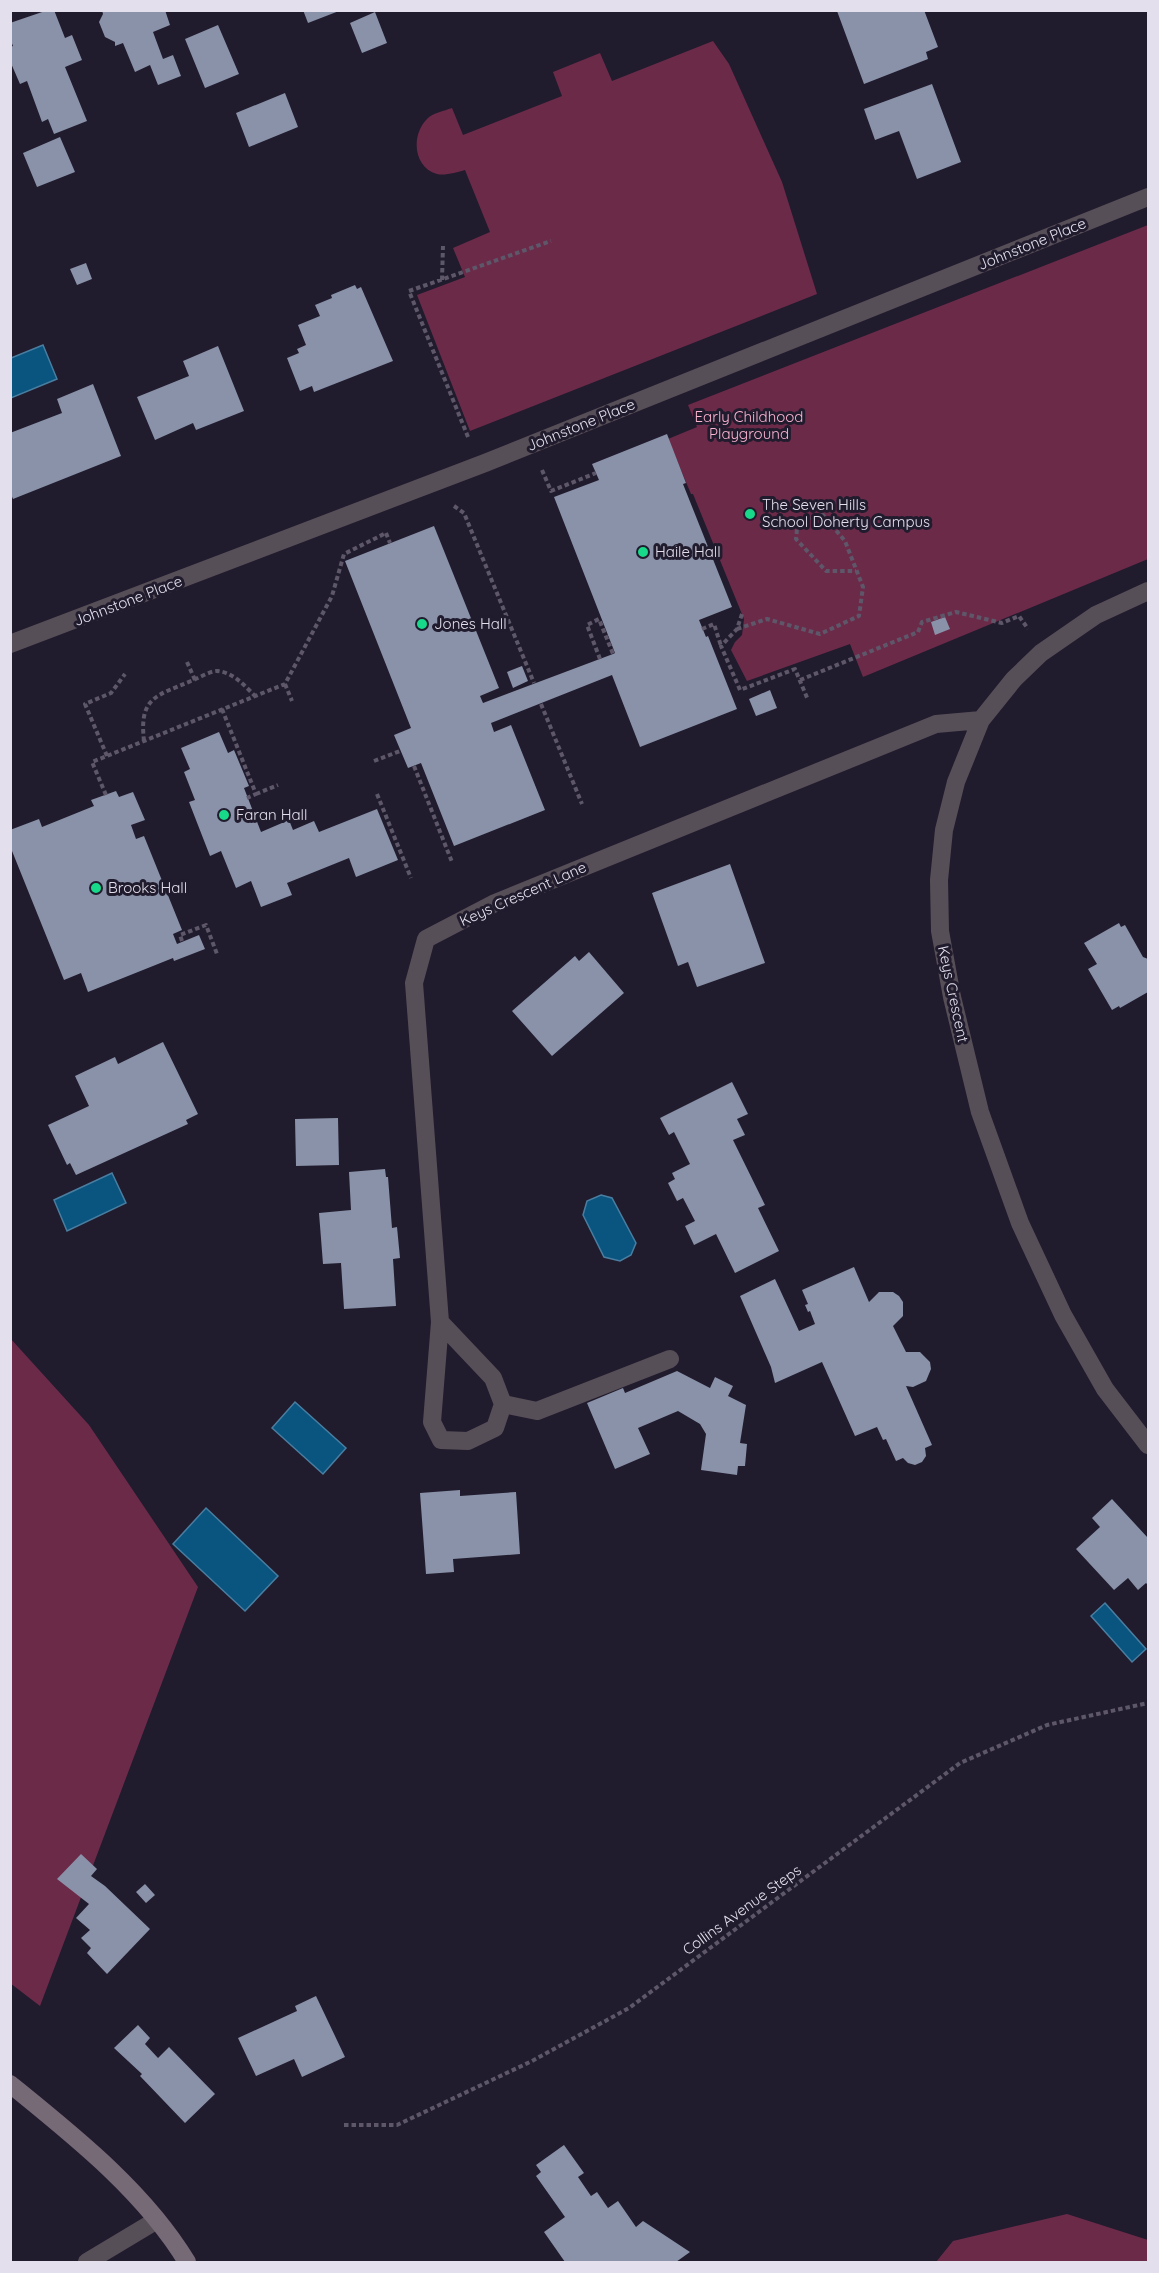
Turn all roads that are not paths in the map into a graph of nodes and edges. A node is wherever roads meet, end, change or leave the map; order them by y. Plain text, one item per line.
1 (1149, 197) edge
2 (1149, 591) edge
3 (10, 644) edge
4 (981, 720) junction
5 (440, 1322) junction
6 (670, 1359) dead end
7 (503, 1404) junction
8 (1149, 1445) edge
9 (10, 2084) edge
10 (157, 2220) junction
11 (87, 2262) edge
12 (187, 2262) edge

1 - 3 street, Johnstone Place
2 - 4 street, Keys Crescent
4 - 5 street, Keys Crescent Lane
4 - 8 street, Keys Crescent
5 - 7 street
5 - 7 street, Keys Crescent Lane
6 - 7 street
9 - 10 street
10 - 11 street
10 - 12 street

